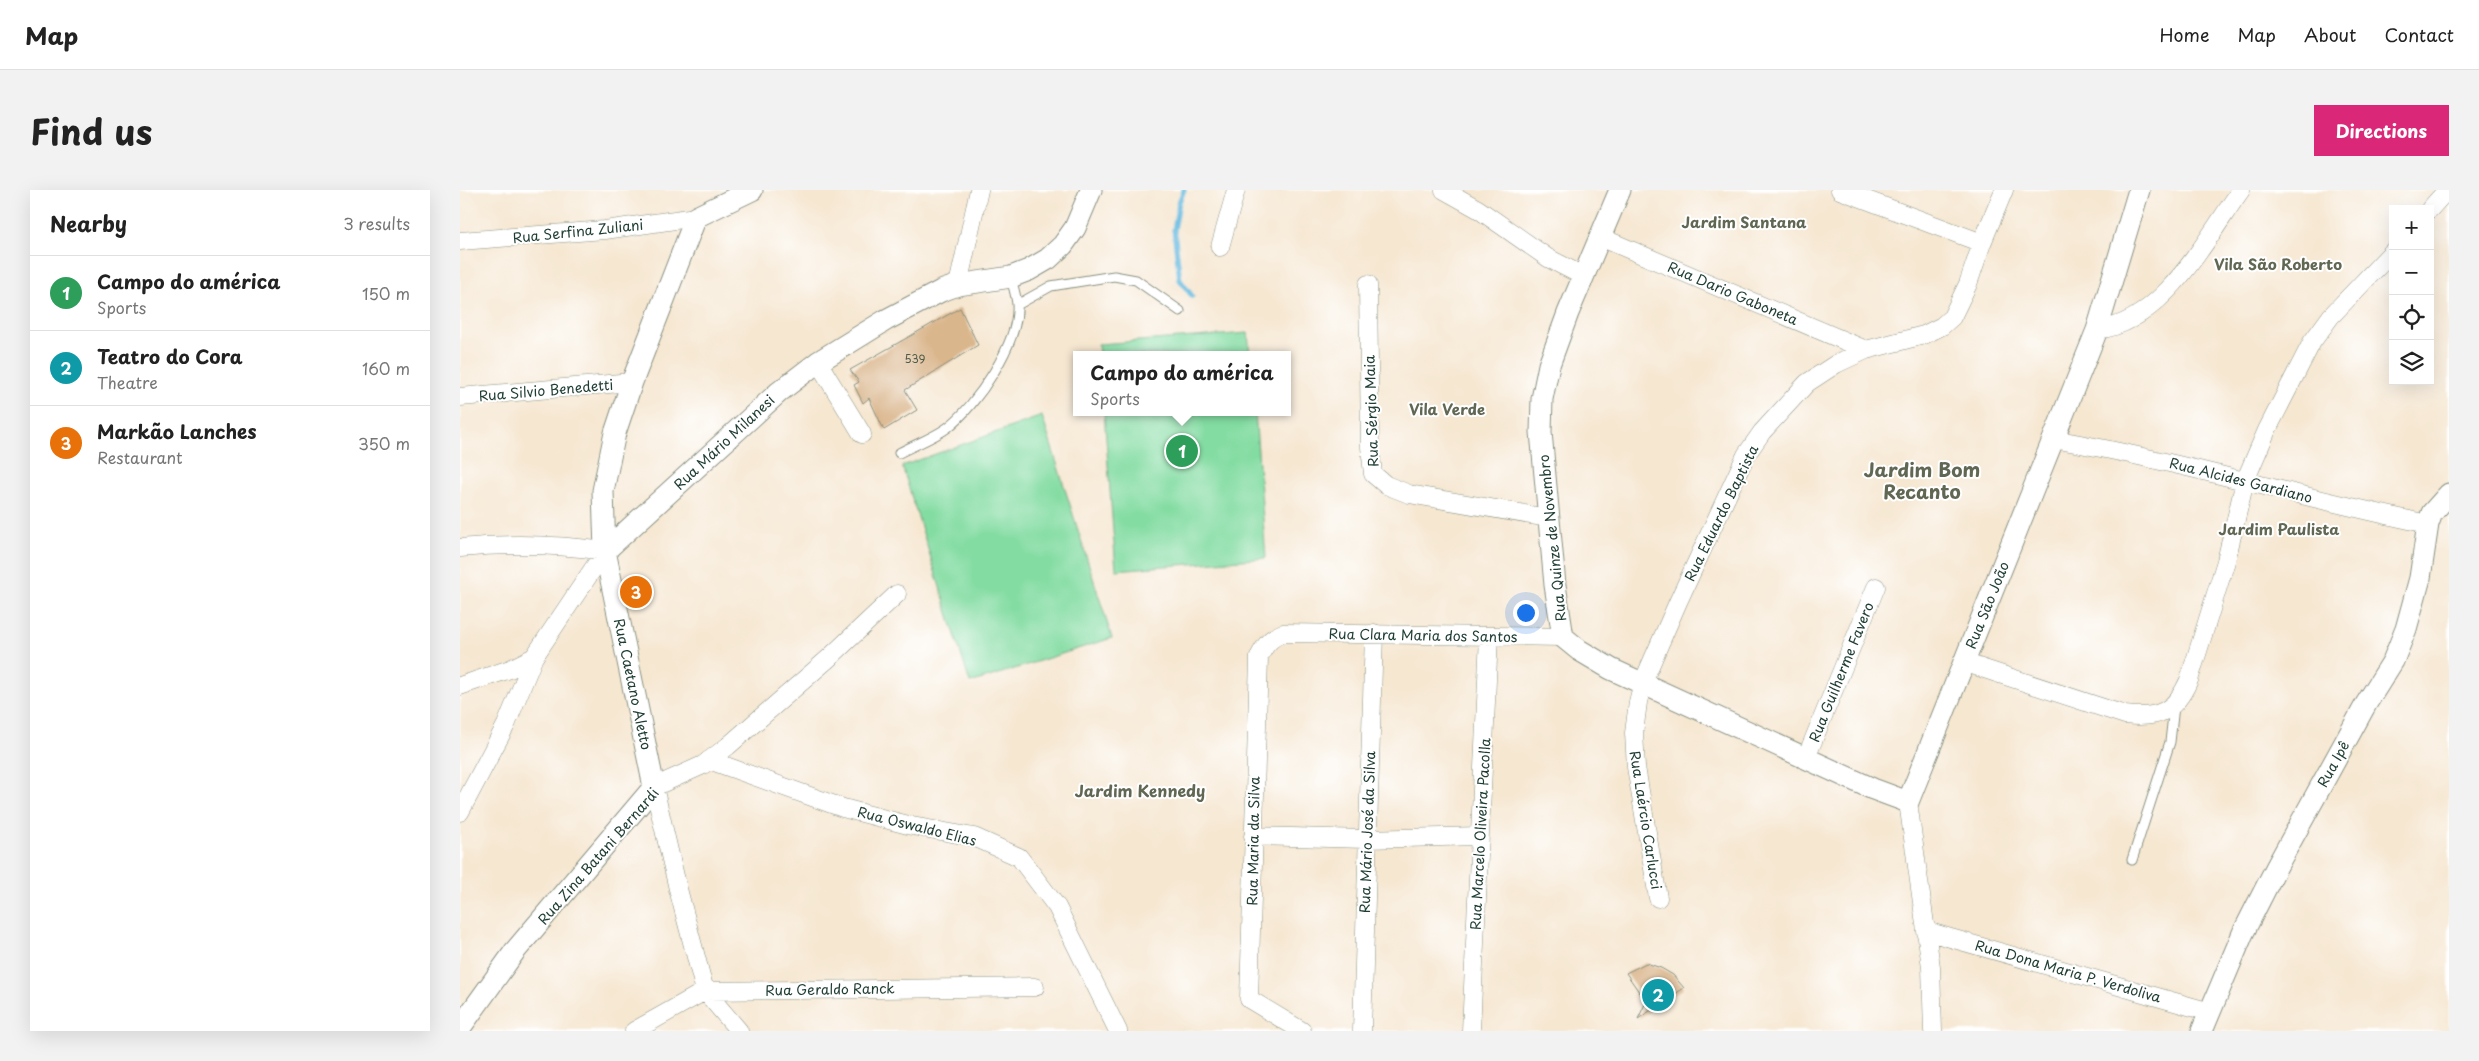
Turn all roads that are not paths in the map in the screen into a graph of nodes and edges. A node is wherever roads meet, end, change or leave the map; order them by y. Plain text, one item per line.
1 (752, 190) edge
2 (979, 190) edge
3 (1091, 190) edge
4 (1236, 190) edge
5 (1444, 190) edge
6 (1620, 190) edge
7 (1840, 190) edge
8 (2004, 190) edge
9 (2139, 190) edge
10 (2241, 190) edge
11 (2447, 190) edge
12 (2434, 205) edge
13 (696, 216) junction
14 (1600, 237) junction
15 (460, 241) edge
16 (1982, 243) junction
17 (1220, 247) dead end
18 (2389, 255) edge
19 (1584, 276) junction
20 (1011, 277) junction
21 (1368, 284) dead end
22 (958, 285) junction
23 (1017, 305) junction
24 (1180, 311) dead end
25 (2096, 330) junction
26 (1866, 350) junction
27 (818, 362) junction
28 (632, 382) junction
29 (460, 397) edge
30 (862, 434) dead end
31 (2053, 439) junction
32 (899, 453) dead end
33 (2245, 481) junction
34 (2449, 494) edge
35 (1548, 518) junction
36 (2428, 524) junction
37 (460, 548) edge
38 (605, 550) junction
39 (1876, 586) dead end
40 (897, 594) dead end
41 (1283, 632) joint
42 (1374, 633) junction
43 (1489, 636) junction
44 (1562, 638) junction
45 (534, 657) junction
46 (1964, 662) junction
47 (1643, 682) junction
48 (460, 686) edge
49 (2174, 706) junction
50 (1806, 758) junction
51 (710, 760) junction
52 (654, 787) junction
53 (1908, 802) junction
54 (460, 812) edge
55 (1253, 836) junction
56 (1479, 836) junction
57 (1366, 839) junction
58 (2132, 860) dead end
59 (1658, 898) dead end
60 (1926, 931) junction
61 (1035, 987) dead end
62 (705, 991) junction
63 (2206, 1021) edge
64 (460, 1028) edge
65 (634, 1031) edge
66 (739, 1031) edge
67 (1118, 1031) edge
68 (1302, 1031) edge
69 (1362, 1031) edge
70 (1471, 1031) edge
71 (1933, 1031) edge

1 - 13 street
2 - 22 street
3 - 20 street, Rua Mário Milanesi
4 - 17 street
5 - 19 street
6 - 14 street, Rua Quinze de Novembro
7 - 16 street
8 - 16 street, Rua Eduardo Baptista
9 - 25 street, Rua São João
10 - 25 street
11 - 12 street
13 - 15 street, Rua Serfina Zuliani
13 - 28 street, Rua Caetano Aletto
14 - 19 street, Rua Quinze de Novembro
14 - 26 street, Rua Dario Gaboneta
16 - 26 street, Rua Eduardo Baptista
18 - 33 street
19 - 35 street, Rua Quinze de Novembro
20 - 22 street, Rua Mário Milanesi
20 - 23 lane
21 - 35 street, Rua Sérgio Maia
22 - 27 street, Rua Mário Milanesi
23 - 24 lane
23 - 32 lane
25 - 31 street, Rua São João
26 - 47 street, Rua Eduardo Baptista
27 - 30 street
27 - 38 street, Rua Mário Milanesi
28 - 29 street, Rua Silvio Benedetti
28 - 38 street, Rua Caetano Aletto
31 - 33 street, Rua Alcides Gardiano
31 - 46 street, Rua São João
33 - 36 street, Rua Alcides Gardiano
33 - 49 street
34 - 36 street, Rua Ipê
35 - 44 street, Rua Quinze de Novembro
36 - 63 street, Rua Ipê
37 - 38 street
38 - 45 street, Rua Mário Milanesi
38 - 52 street, Rua Caetano Aletto
39 - 50 street, Rua Guilherme Favero
40 - 51 street, Rua Zina Batani Bernardi
41 - 42 street, Rua Clara Maria dos Santos
41 - 55 street, Rua Maria da Silva
42 - 43 street, Rua Clara Maria dos Santos
42 - 57 street, Rua Mário José da Silva
43 - 44 street, Rua Clara Maria dos Santos
43 - 56 street, Rua Marcelo Oliveira Pacolla
44 - 47 street, Rua Quinze de Novembro
45 - 48 street
45 - 54 street, Rua Mário Milanesi
46 - 49 street
46 - 53 street, Rua São João
47 - 50 street, Rua Quinze de Novembro
47 - 59 street, Rua Laércio Carlucci
49 - 58 lane
50 - 53 street, Rua Quinze de Novembro
51 - 52 street, Rua Zina Batani Bernardi
51 - 67 street, Rua Oswaldo Elias
52 - 62 street, Rua Caetano Aletto
52 - 64 street, Rua Zina Batani Bernardi
53 - 60 street, Rua São João
55 - 57 street
55 - 68 street, Rua Maria da Silva
56 - 57 street
56 - 70 street, Rua Marcelo Oliveira Pacolla
57 - 69 street, Rua Mário José da Silva
60 - 63 street, Rua Dona Maria P. Verdoliva
60 - 71 street, Rua São João
61 - 62 street, Rua Geraldo Ranck
62 - 65 street, Rua Geraldo Ranck
62 - 66 street, Rua Caetano Aletto

